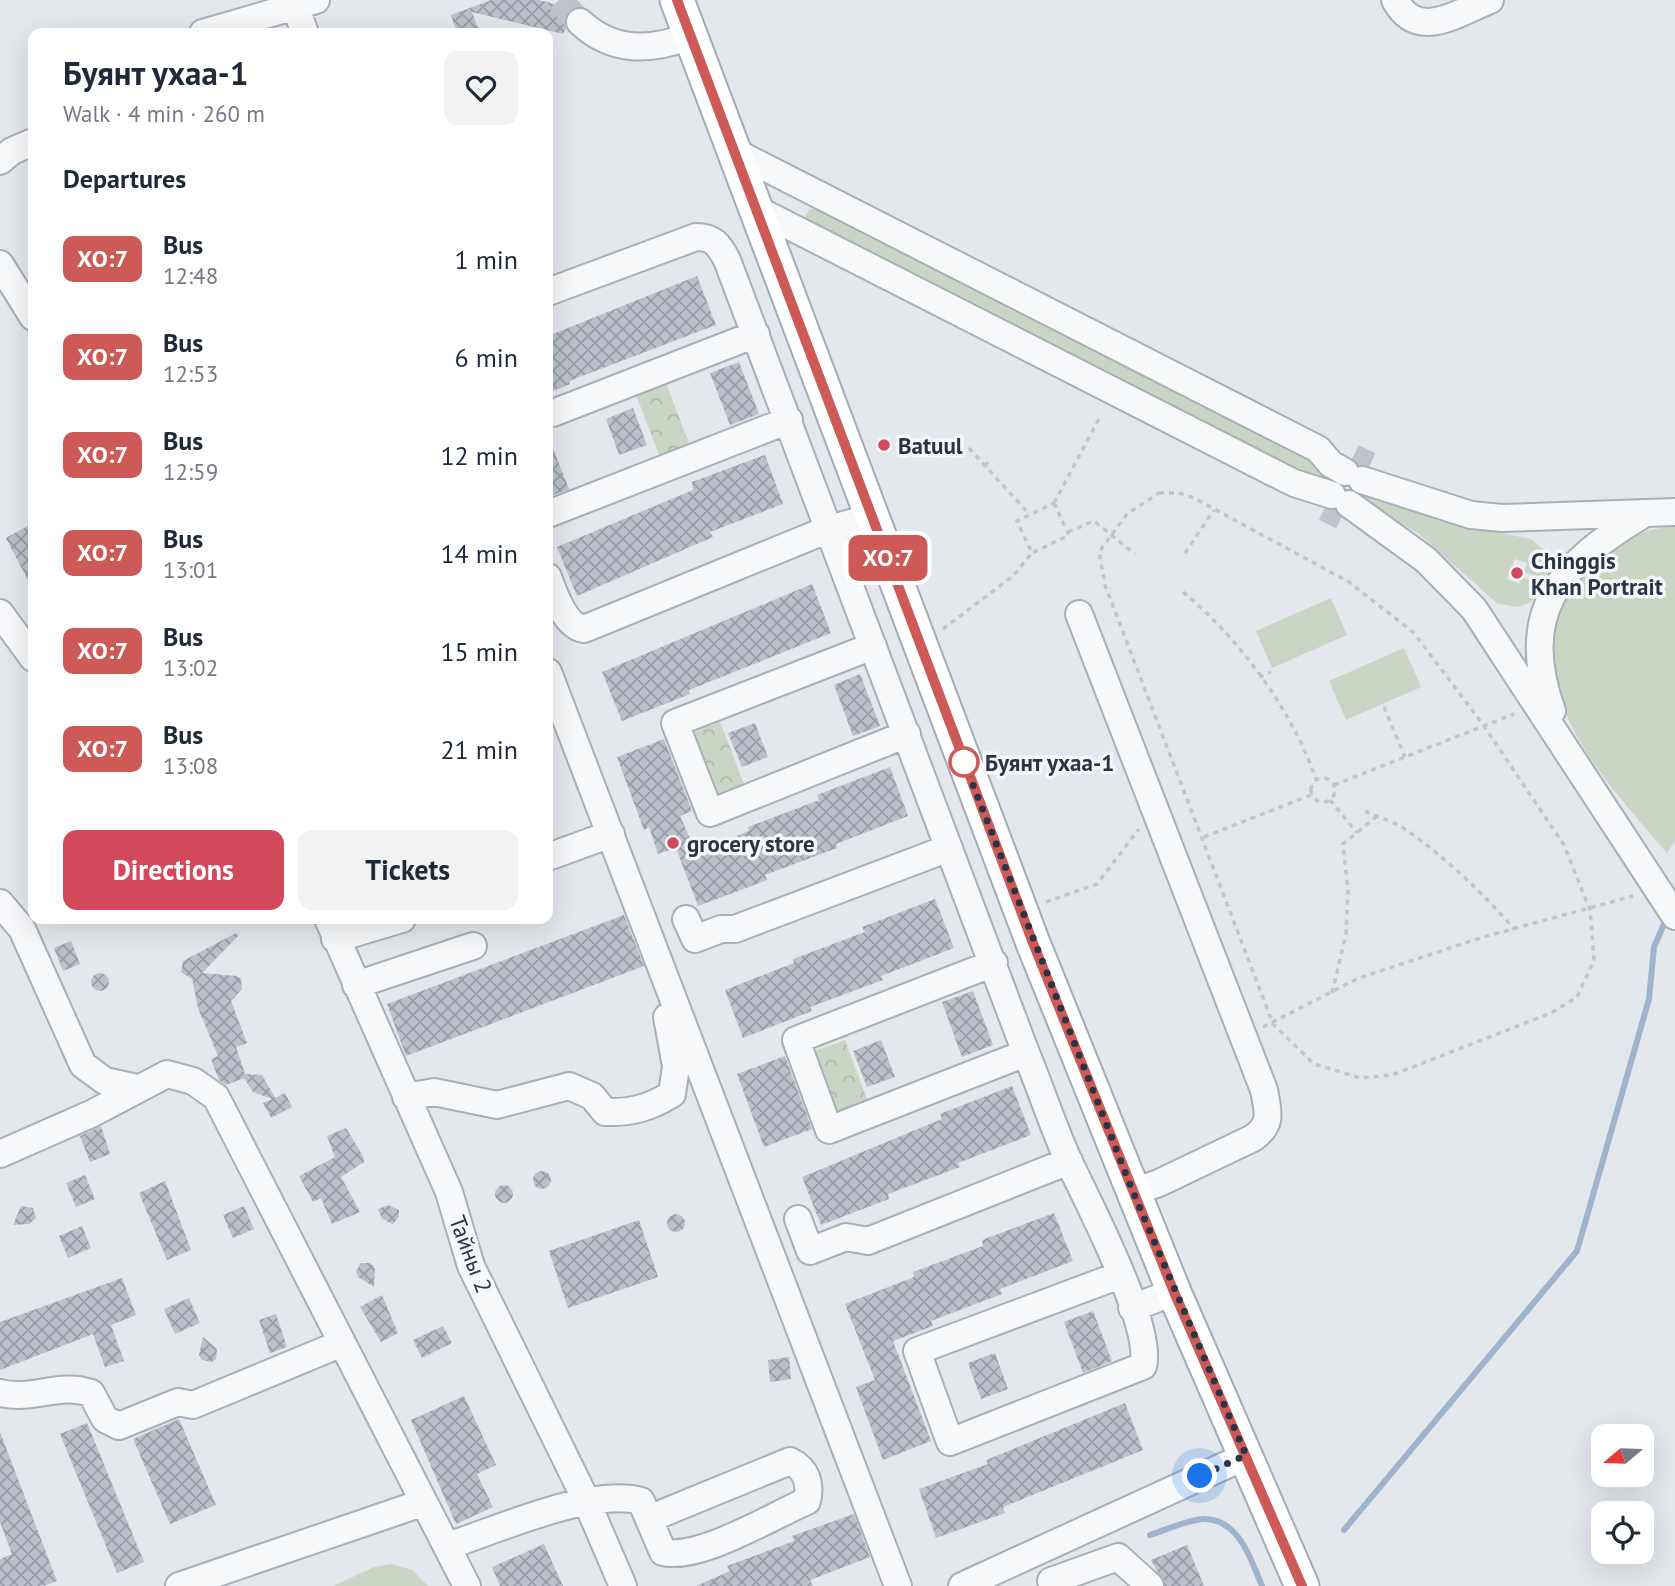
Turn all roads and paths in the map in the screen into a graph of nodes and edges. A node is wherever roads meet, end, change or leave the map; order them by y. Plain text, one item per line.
1 (677, 0) edge
2 (1395, 0) edge
3 (1490, 0) edge
4 (306, 3) edge
5 (580, 22) tunnel mouth
6 (220, 28) edge
7 (305, 28) edge
8 (691, 36) junction
9 (28, 144) edge
10 (735, 152) junction
11 (0, 161) edge
12 (756, 209) junction
13 (0, 264) edge
14 (553, 290) edge
15 (28, 309) edge
16 (756, 334) junction
17 (553, 413) dead end
18 (1101, 415) dead end
19 (789, 420) junction
20 (969, 448) dead end
21 (990, 460) dead end
22 (985, 466) junction
23 (1054, 503) junction
24 (1214, 510) junction
25 (553, 512) edge
26 (1675, 512) edge
27 (1644, 514) junction
28 (1029, 515) junction
29 (872, 517) junction
30 (829, 529) junction
31 (1068, 532) junction
32 (1111, 535) junction
33 (1185, 552) dead end
34 (1032, 553) junction
35 (1135, 554) dead end
36 (553, 587) edge
37 (1183, 592) dead end
38 (0, 612) edge
39 (1079, 614) dead end
40 (943, 629) dead end
41 (873, 646) junction
42 (28, 651) edge
43 (1270, 672) dead end
44 (1259, 677) junction
45 (553, 685) edge
46 (1384, 707) dead end
47 (1515, 714) dead end
48 (1484, 726) junction
49 (907, 734) junction
50 (1565, 748) junction
51 (1405, 757) junction
52 (1315, 779) junction
53 (1334, 785) junction
54 (1311, 795) junction
55 (1330, 800) junction
56 (1193, 808) junction
57 (1366, 811) dead end
58 (1376, 817) junction
59 (1157, 821) junction
60 (1357, 833) junction
61 (611, 834) junction
62 (1204, 837) junction
63 (949, 848) junction
64 (553, 855) edge
65 (1657, 886) edge
66 (1046, 902) dead end
67 (0, 903) edge
68 (1590, 910) junction
69 (1675, 916) edge
70 (687, 919) dead end
71 (366, 924) edge
72 (331, 929) edge
73 (1514, 929) junction
74 (473, 946) dead end
75 (994, 963) junction
76 (356, 985) junction
77 (670, 993) junction
78 (1332, 993) junction
79 (1273, 1024) junction
80 (1242, 1034) junction
81 (1026, 1053) junction
82 (137, 1088) junction
83 (406, 1097) junction
84 (0, 1154) edge
85 (1069, 1161) junction
86 (1133, 1192) junction
87 (798, 1219) dead end
88 (1120, 1275) junction
89 (1174, 1292) junction
90 (1132, 1308) junction
91 (340, 1344) junction
92 (8, 1395) edge
93 (1246, 1455) junction
94 (586, 1500) junction
95 (422, 1503) junction
96 (651, 1518) junction
97 (447, 1546) junction
98 (1039, 1550) junction
99 (1052, 1583) edge
100 (179, 1586) edge
101 (467, 1586) edge
102 (623, 1586) edge
103 (898, 1586) edge
104 (962, 1586) edge
105 (1150, 1586) edge
106 (1302, 1586) edge

1 - 8 main road
2 - 3 street
4 - 6 street
4 - 7 street
5 - 8 street
8 - 10 main road
9 - 11 street
10 - 12 main road
10 - 27 street
12 - 29 main road
12 - 50 street
13 - 15 street
14 - 16 street
16 - 17 street
16 - 19 street
18 - 23 path
19 - 25 street
19 - 30 street
20 - 22 path
21 - 22 path
22 - 28 path
23 - 28 path
23 - 31 path
24 - 32 path
24 - 33 path
24 - 48 path
26 - 27 street
27 - 50 street
28 - 34 path
29 - 30 street
29 - 86 main road
30 - 36 street
30 - 41 street
31 - 32 path
31 - 34 path
32 - 35 path
32 - 56 path
34 - 40 path
37 - 44 path
38 - 42 street
39 - 59 street
41 - 49 street
41 - 49 street
43 - 44 path
44 - 52 path
45 - 61 street
46 - 51 path
47 - 48 path
48 - 51 path
48 - 68 path
49 - 63 street
50 - 65 street
51 - 53 path
52 - 53 path
52 - 54 path
53 - 55 path
54 - 55 path
54 - 62 path
55 - 60 path
56 - 59 path
56 - 62 path
57 - 58 path
58 - 60 path
58 - 73 path
59 - 66 path
59 - 80 street
60 - 78 path
61 - 64 street
61 - 77 street
62 - 79 path
63 - 70 street
63 - 75 street
65 - 68 path
65 - 69 street
67 - 82 street
68 - 73 path
68 - 79 path
71 - 72 street
72 - 76 street, Тайны 2
73 - 78 path
74 - 76 street
75 - 81 street
75 - 81 street
76 - 83 street, Тайны 2
77 - 83 street
77 - 103 street
78 - 79 path
79 - 80 path
80 - 86 street
81 - 85 street
82 - 84 street
82 - 91 street
83 - 94 street, Тайны 2
85 - 87 street
85 - 88 street
86 - 89 main road
88 - 90 street
88 - 90 street
89 - 90 street
89 - 93 main road
91 - 92 street
91 - 95 street
93 - 98 street
93 - 106 main road
94 - 96 street
94 - 97 street
94 - 102 street, Тайны 2
95 - 97 street
95 - 100 street
96 - 96 street
97 - 101 street
98 - 99 street
98 - 104 street
99 - 105 street

